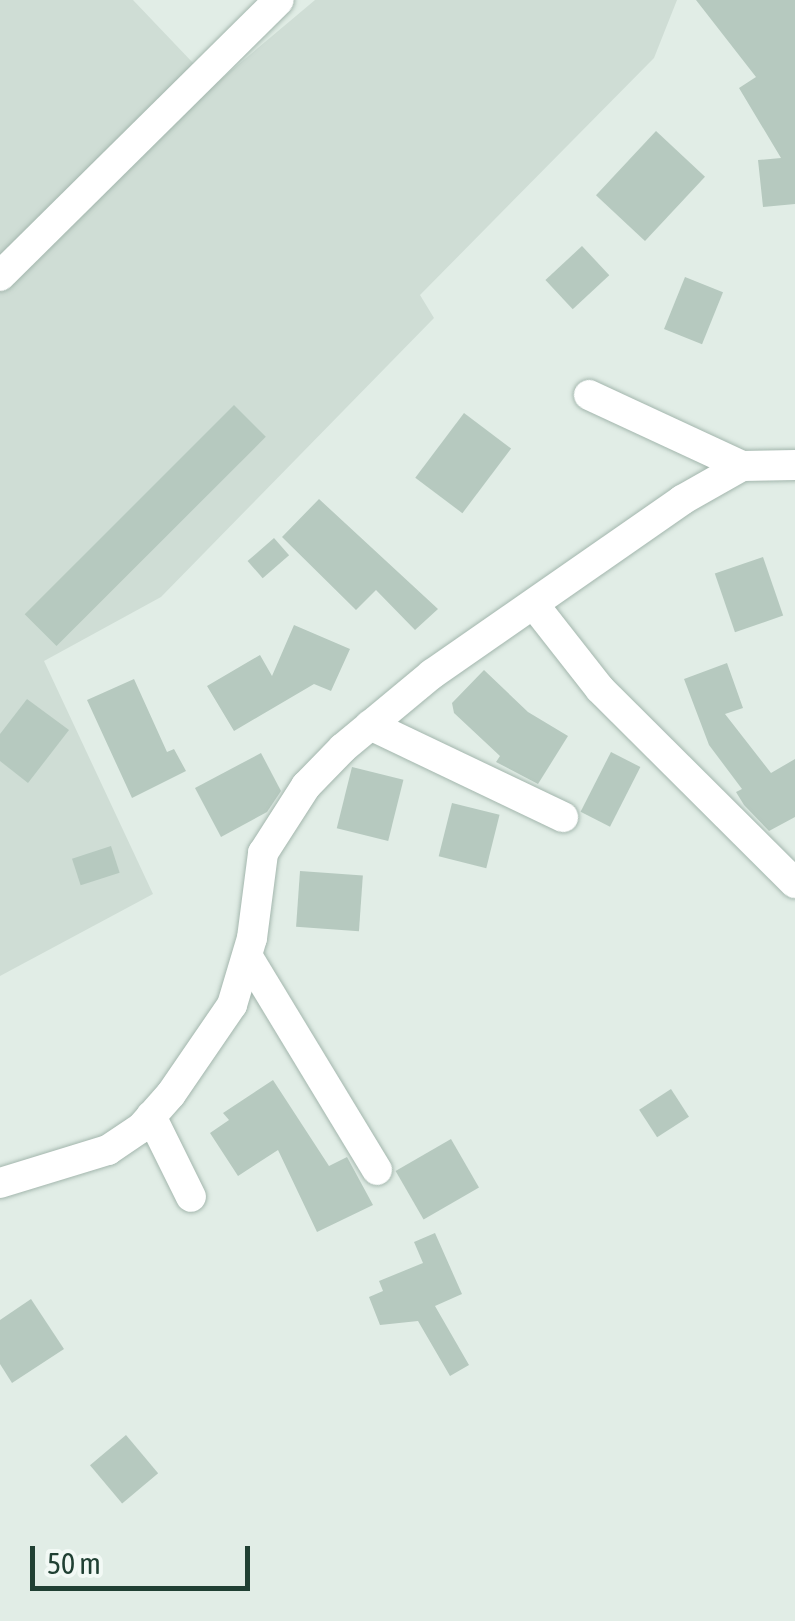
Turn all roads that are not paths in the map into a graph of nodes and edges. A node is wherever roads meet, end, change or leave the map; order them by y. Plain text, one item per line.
1 (279, 0) edge
2 (0, 276) edge
3 (590, 395) dead end
4 (795, 465) edge
5 (742, 466) junction
6 (534, 606) junction
7 (370, 724) junction
8 (563, 817) dead end
9 (795, 884) edge
10 (248, 957) junction
11 (151, 1116) junction
12 (377, 1170) dead end
13 (0, 1183) edge
14 (191, 1197) dead end

1 - 2 street
3 - 5 street
4 - 5 street
5 - 6 street
6 - 7 street
6 - 9 street
7 - 8 street
7 - 10 street
10 - 11 street
10 - 12 street
11 - 13 street
11 - 14 street

